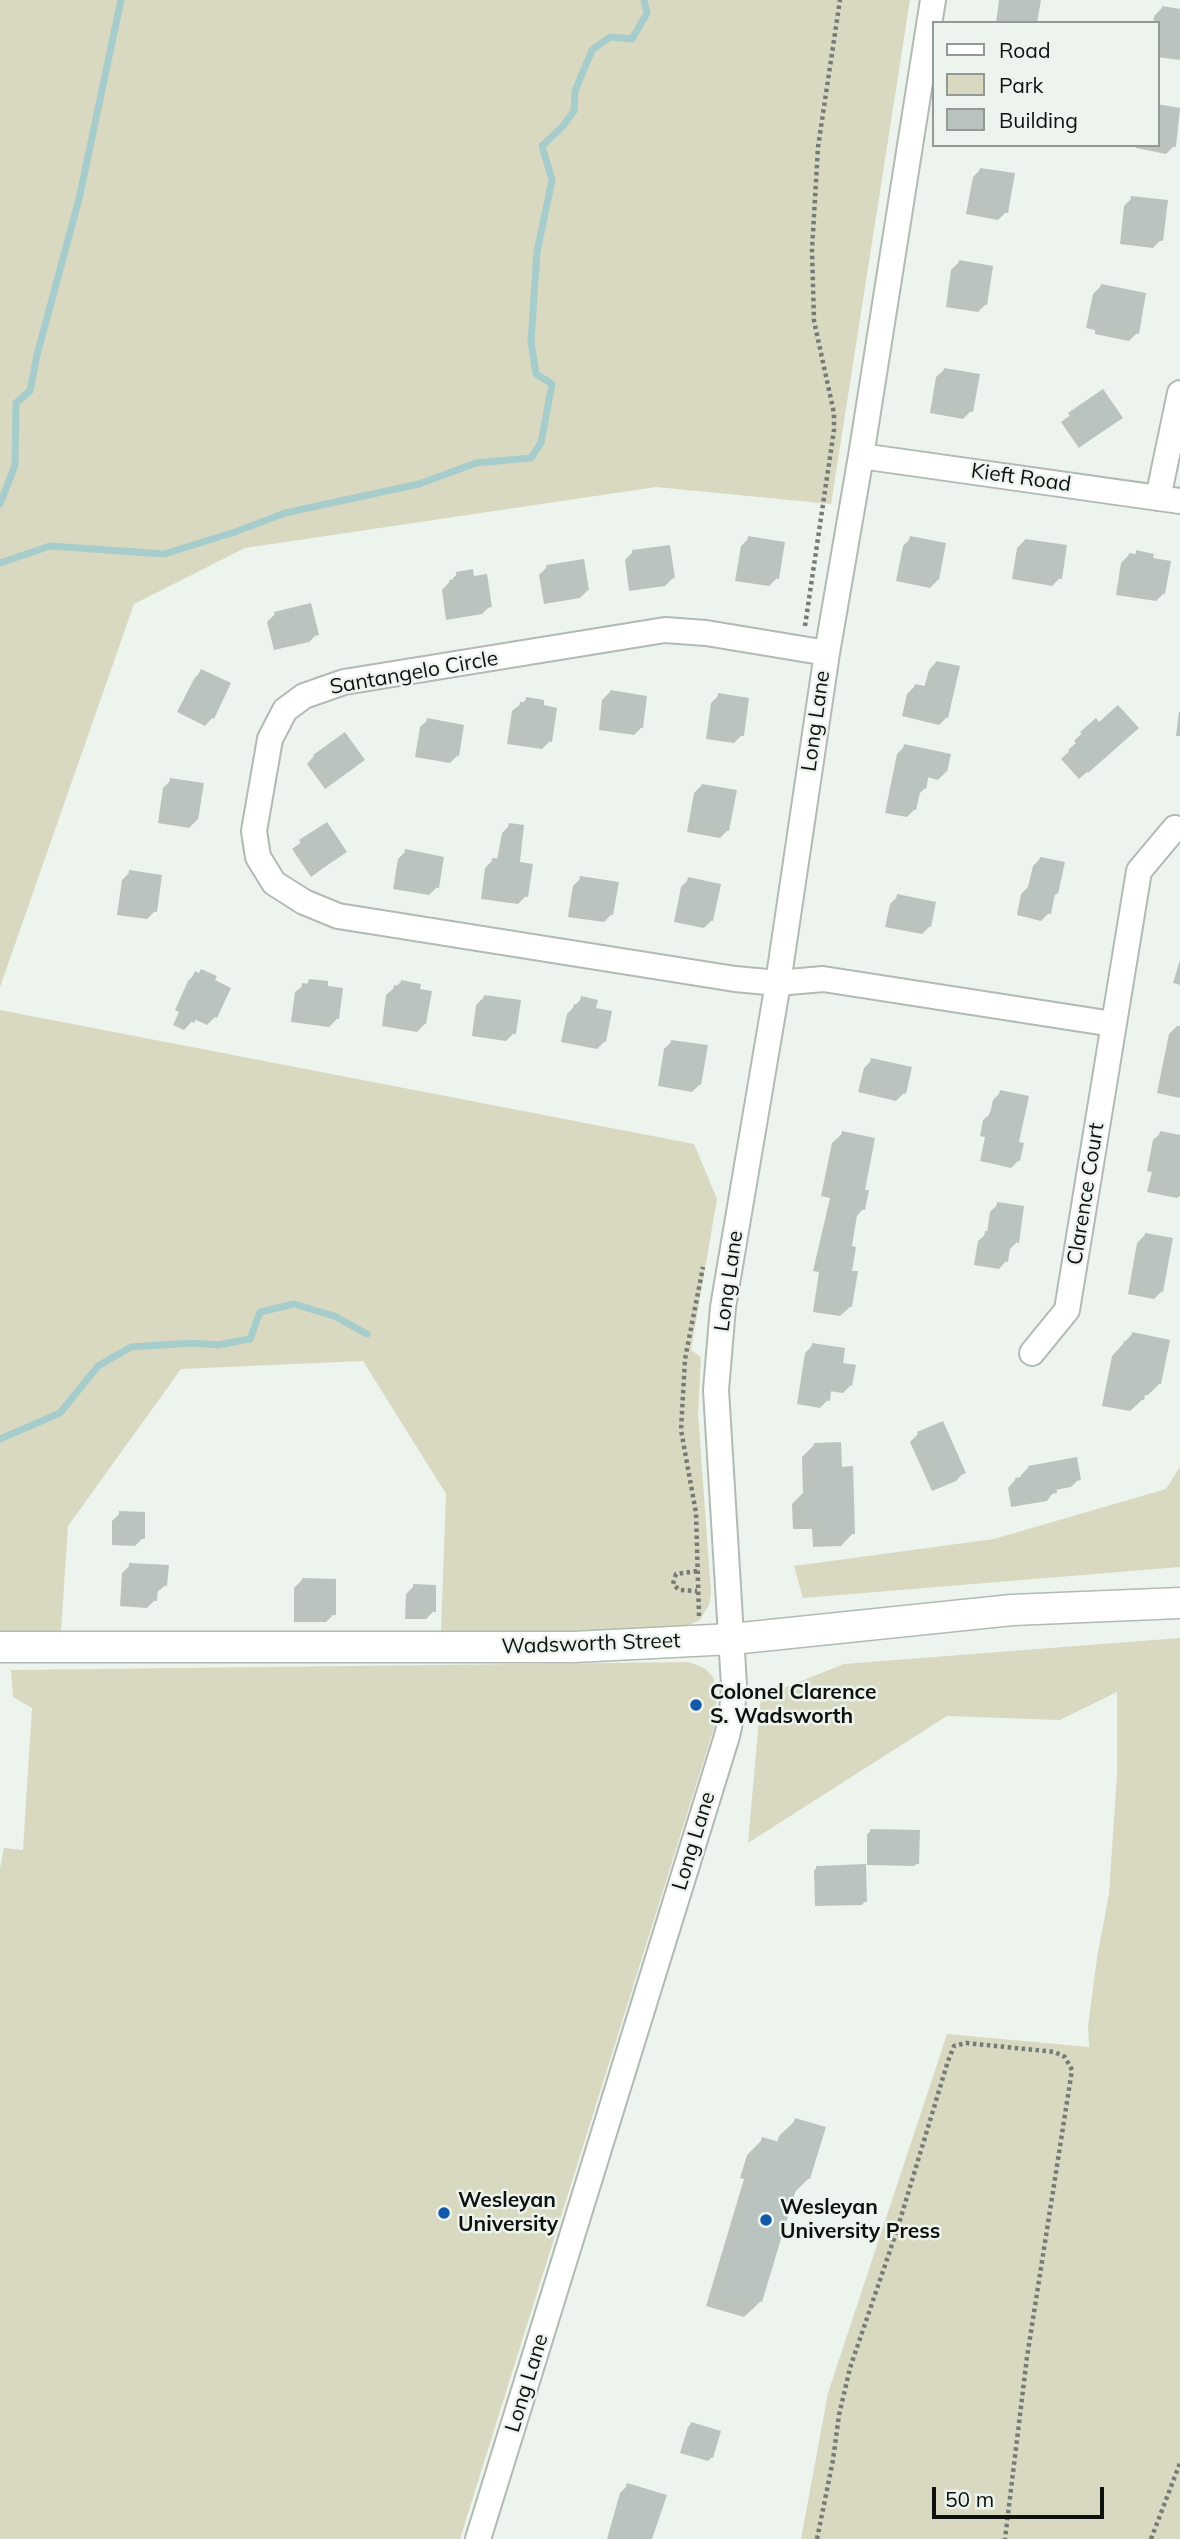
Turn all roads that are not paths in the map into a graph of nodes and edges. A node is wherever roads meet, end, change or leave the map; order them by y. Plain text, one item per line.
1 (933, 0) edge
2 (1180, 393) edge
3 (861, 456) junction
4 (1169, 499) edge
5 (827, 653) junction
6 (1175, 828) dead end
7 (778, 983) junction
8 (1113, 1024) junction
9 (1032, 1353) dead end
10 (1180, 1603) edge
11 (732, 1639) junction
12 (0, 1647) edge
13 (478, 2539) edge

1 - 3 street, Long Lane
2 - 4 street
3 - 4 street, Kieft Road
3 - 5 street, Long Lane
5 - 7 street, Long Lane
5 - 7 street, Santangelo Circle
6 - 8 street, Clarence Court
7 - 8 street
7 - 11 street, Long Lane
8 - 9 street, Clarence Court
10 - 11 street, Wadsworth Street
11 - 12 street, Wadsworth Street
11 - 13 street, Long Lane

